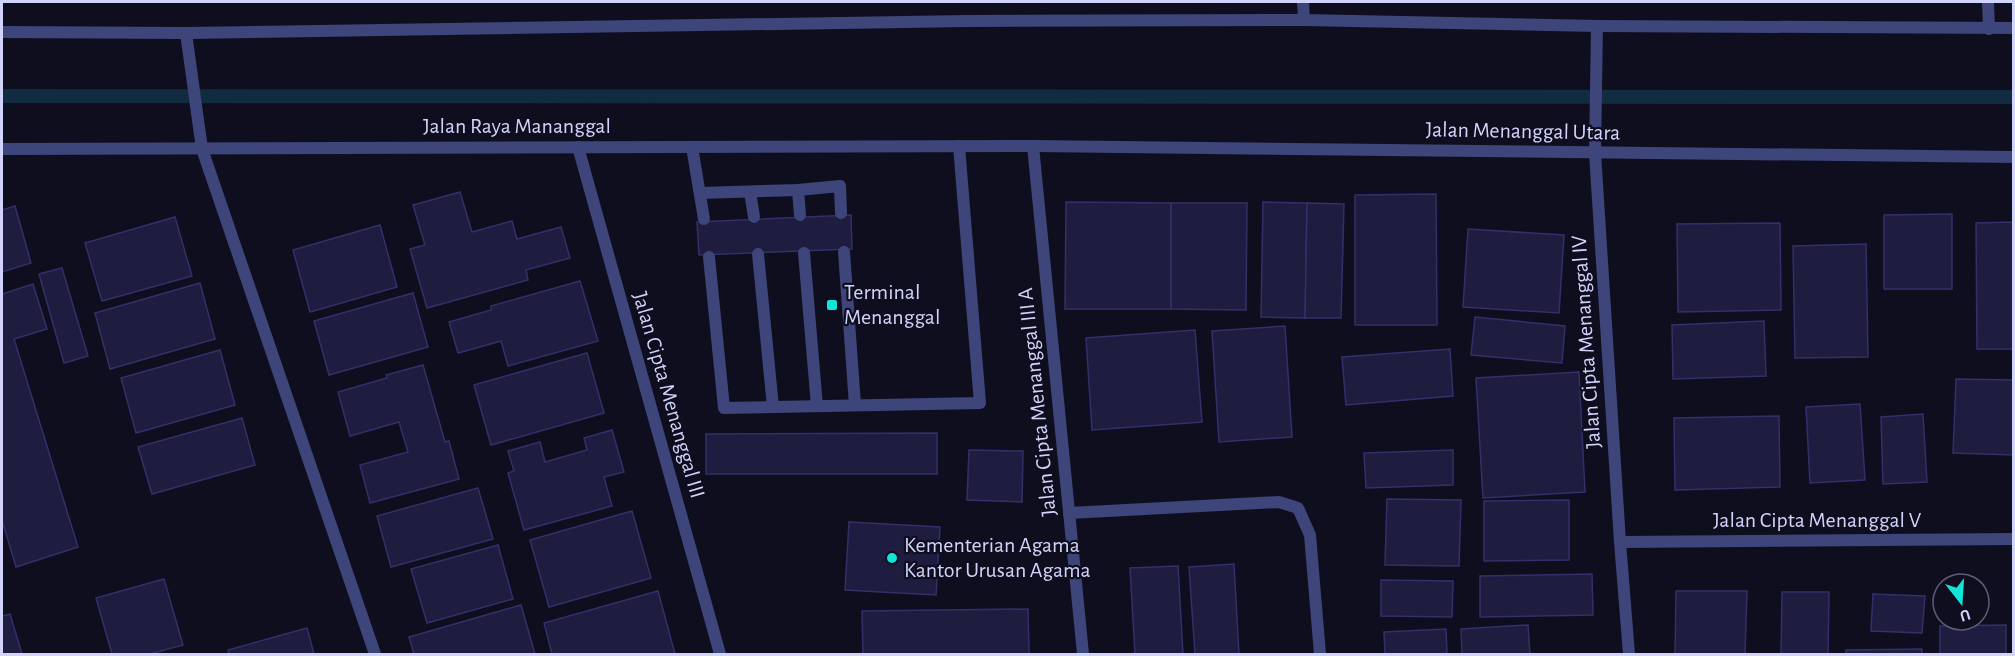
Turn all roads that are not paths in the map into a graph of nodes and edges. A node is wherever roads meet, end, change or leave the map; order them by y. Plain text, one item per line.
1 (1303, 2) edge
2 (1988, 2) edge
3 (1304, 20) junction
4 (1597, 26) junction
5 (2013, 28) edge
6 (1989, 29) junction
7 (2, 32) edge
8 (187, 39) junction
9 (202, 144) junction
10 (959, 146) junction
11 (1033, 146) junction
12 (578, 147) junction
13 (692, 147) junction
14 (2, 149) edge
15 (1595, 153) junction
16 (2013, 157) edge
17 (798, 190) junction
18 (750, 192) junction
19 (701, 193) junction
20 (841, 213) dead end
21 (800, 215) dead end
22 (754, 217) dead end
23 (704, 219) dead end
24 (844, 252) dead end
25 (804, 253) dead end
26 (758, 254) dead end
27 (709, 257) dead end
28 (855, 405) junction
29 (817, 406) junction
30 (773, 407) junction
31 (1069, 513) junction
32 (2013, 539) edge
33 (1620, 542) junction
34 (375, 654) edge
35 (720, 654) edge
36 (1083, 654) edge
37 (1320, 654) edge
38 (1629, 654) edge

1 - 3 street
2 - 6 street
3 - 4 street
3 - 8 street
4 - 6 street
4 - 15 street, Jalan Cipta Menanggal IV
5 - 6 street
7 - 8 street
8 - 9 street
9 - 12 street, Jalan Raya Mananggal
9 - 14 street, Jalan Raya Mananggal
9 - 34 street
10 - 11 street, Jalan Raya Mananggal
10 - 13 street, Jalan Raya Mananggal
10 - 28 street
11 - 15 street, Jalan Menanggal Utara
11 - 31 street, Jalan Cipta Menanggal III A
12 - 13 street, Jalan Raya Mananggal
12 - 35 street, Jalan Cipta Menanggal III
13 - 19 street
15 - 16 street, Jalan Menanggal Utara
15 - 33 street, Jalan Cipta Menanggal IV
17 - 18 street
17 - 20 street
17 - 21 street
18 - 19 street
18 - 22 street
19 - 23 street
24 - 28 street
25 - 29 street
26 - 30 street
27 - 30 street
28 - 29 street
29 - 30 street
31 - 36 street, Jalan Cipta Menanggal III A
31 - 37 street
32 - 33 street, Jalan Cipta Menanggal V
33 - 38 street, Jalan Cipta Menanggal IV

